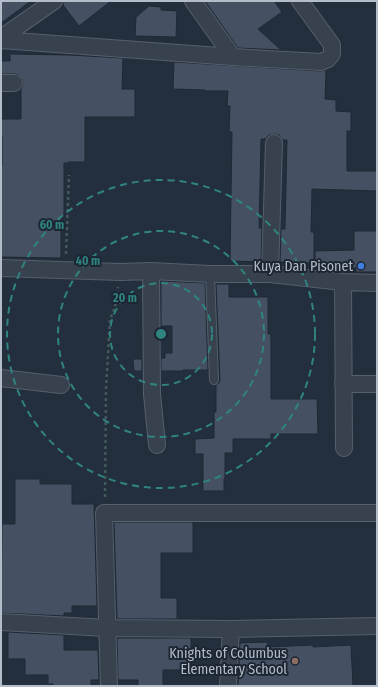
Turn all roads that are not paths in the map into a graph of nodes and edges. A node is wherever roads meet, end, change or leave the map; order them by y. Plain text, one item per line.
1 (54, 1) edge
2 (193, 1) edge
3 (300, 1) edge
4 (1, 39) edge
5 (233, 57) junction
6 (274, 143) dead end
7 (1, 268) edge
8 (152, 271) junction
9 (210, 274) junction
10 (270, 274) junction
11 (343, 282) junction
12 (377, 283) edge
13 (1, 378) edge
14 (214, 380) dead end
15 (343, 384) junction
16 (377, 384) edge
17 (61, 385) dead end
18 (157, 445) dead end
19 (344, 448) dead end
20 (377, 513) edge
21 (1, 622) edge
22 (377, 626) edge
23 (107, 628) junction
24 (231, 629) junction
25 (109, 686) edge
26 (228, 686) edge

1 - 4 street
2 - 5 street
3 - 5 street
4 - 5 street
6 - 10 street
7 - 8 street
8 - 9 street
8 - 18 street
9 - 10 street
9 - 14 lane
10 - 11 street
11 - 12 street
11 - 15 street
13 - 17 street
15 - 16 street
15 - 19 street
20 - 23 street
21 - 23 street
22 - 24 street
23 - 24 street
23 - 25 street
24 - 26 street

